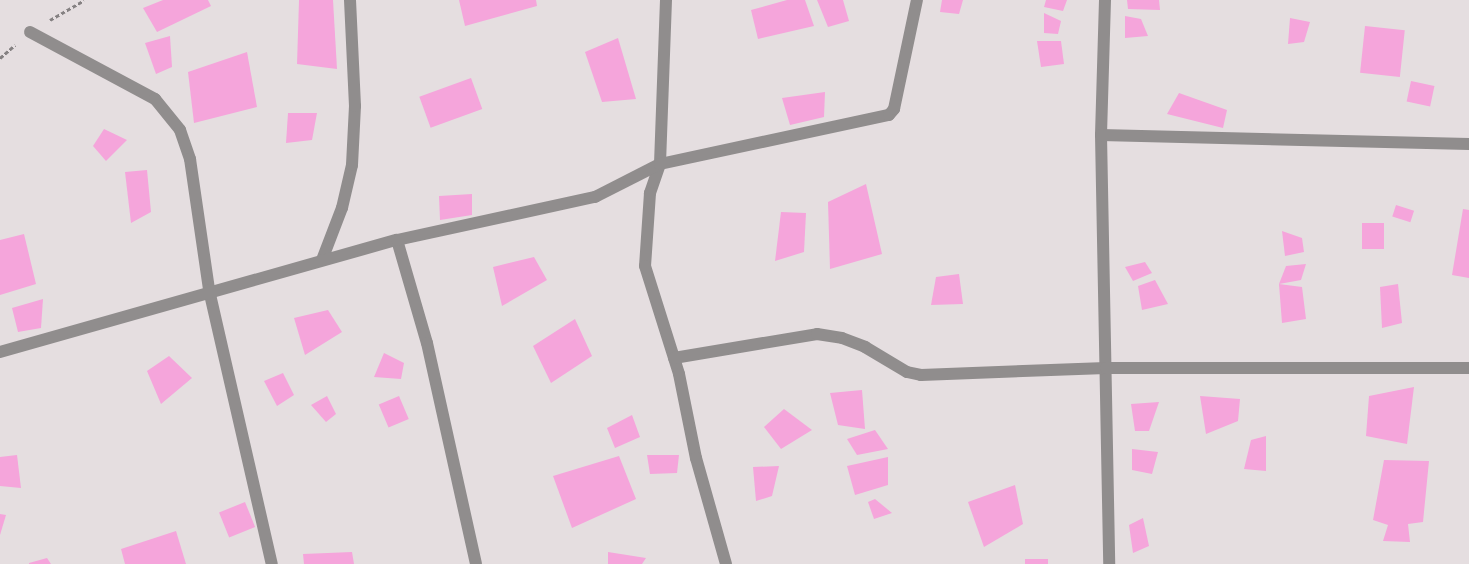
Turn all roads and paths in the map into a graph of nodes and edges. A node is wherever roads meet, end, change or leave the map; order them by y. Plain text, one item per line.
1 (84, 0) edge
2 (350, 0) edge
3 (666, 0) edge
4 (917, 0) edge
5 (1105, 0) edge
6 (30, 32) joint
7 (1101, 135) junction
8 (1469, 144) edge
9 (660, 164) junction
10 (397, 240) junction
11 (322, 260) junction
12 (209, 290) junction
13 (0, 352) edge
14 (674, 358) junction
15 (1106, 368) junction
16 (1469, 368) edge
17 (272, 564) edge
18 (476, 564) edge
19 (726, 564) edge
20 (1109, 564) edge

1 - 6 path
2 - 11 street
3 - 9 street
4 - 9 street
5 - 7 street
6 - 12 street
7 - 8 street
7 - 15 street
9 - 10 street
9 - 14 street
10 - 11 street
10 - 18 street
11 - 12 street
12 - 13 street
12 - 17 street
14 - 15 street
14 - 19 street
15 - 16 street
15 - 20 street

